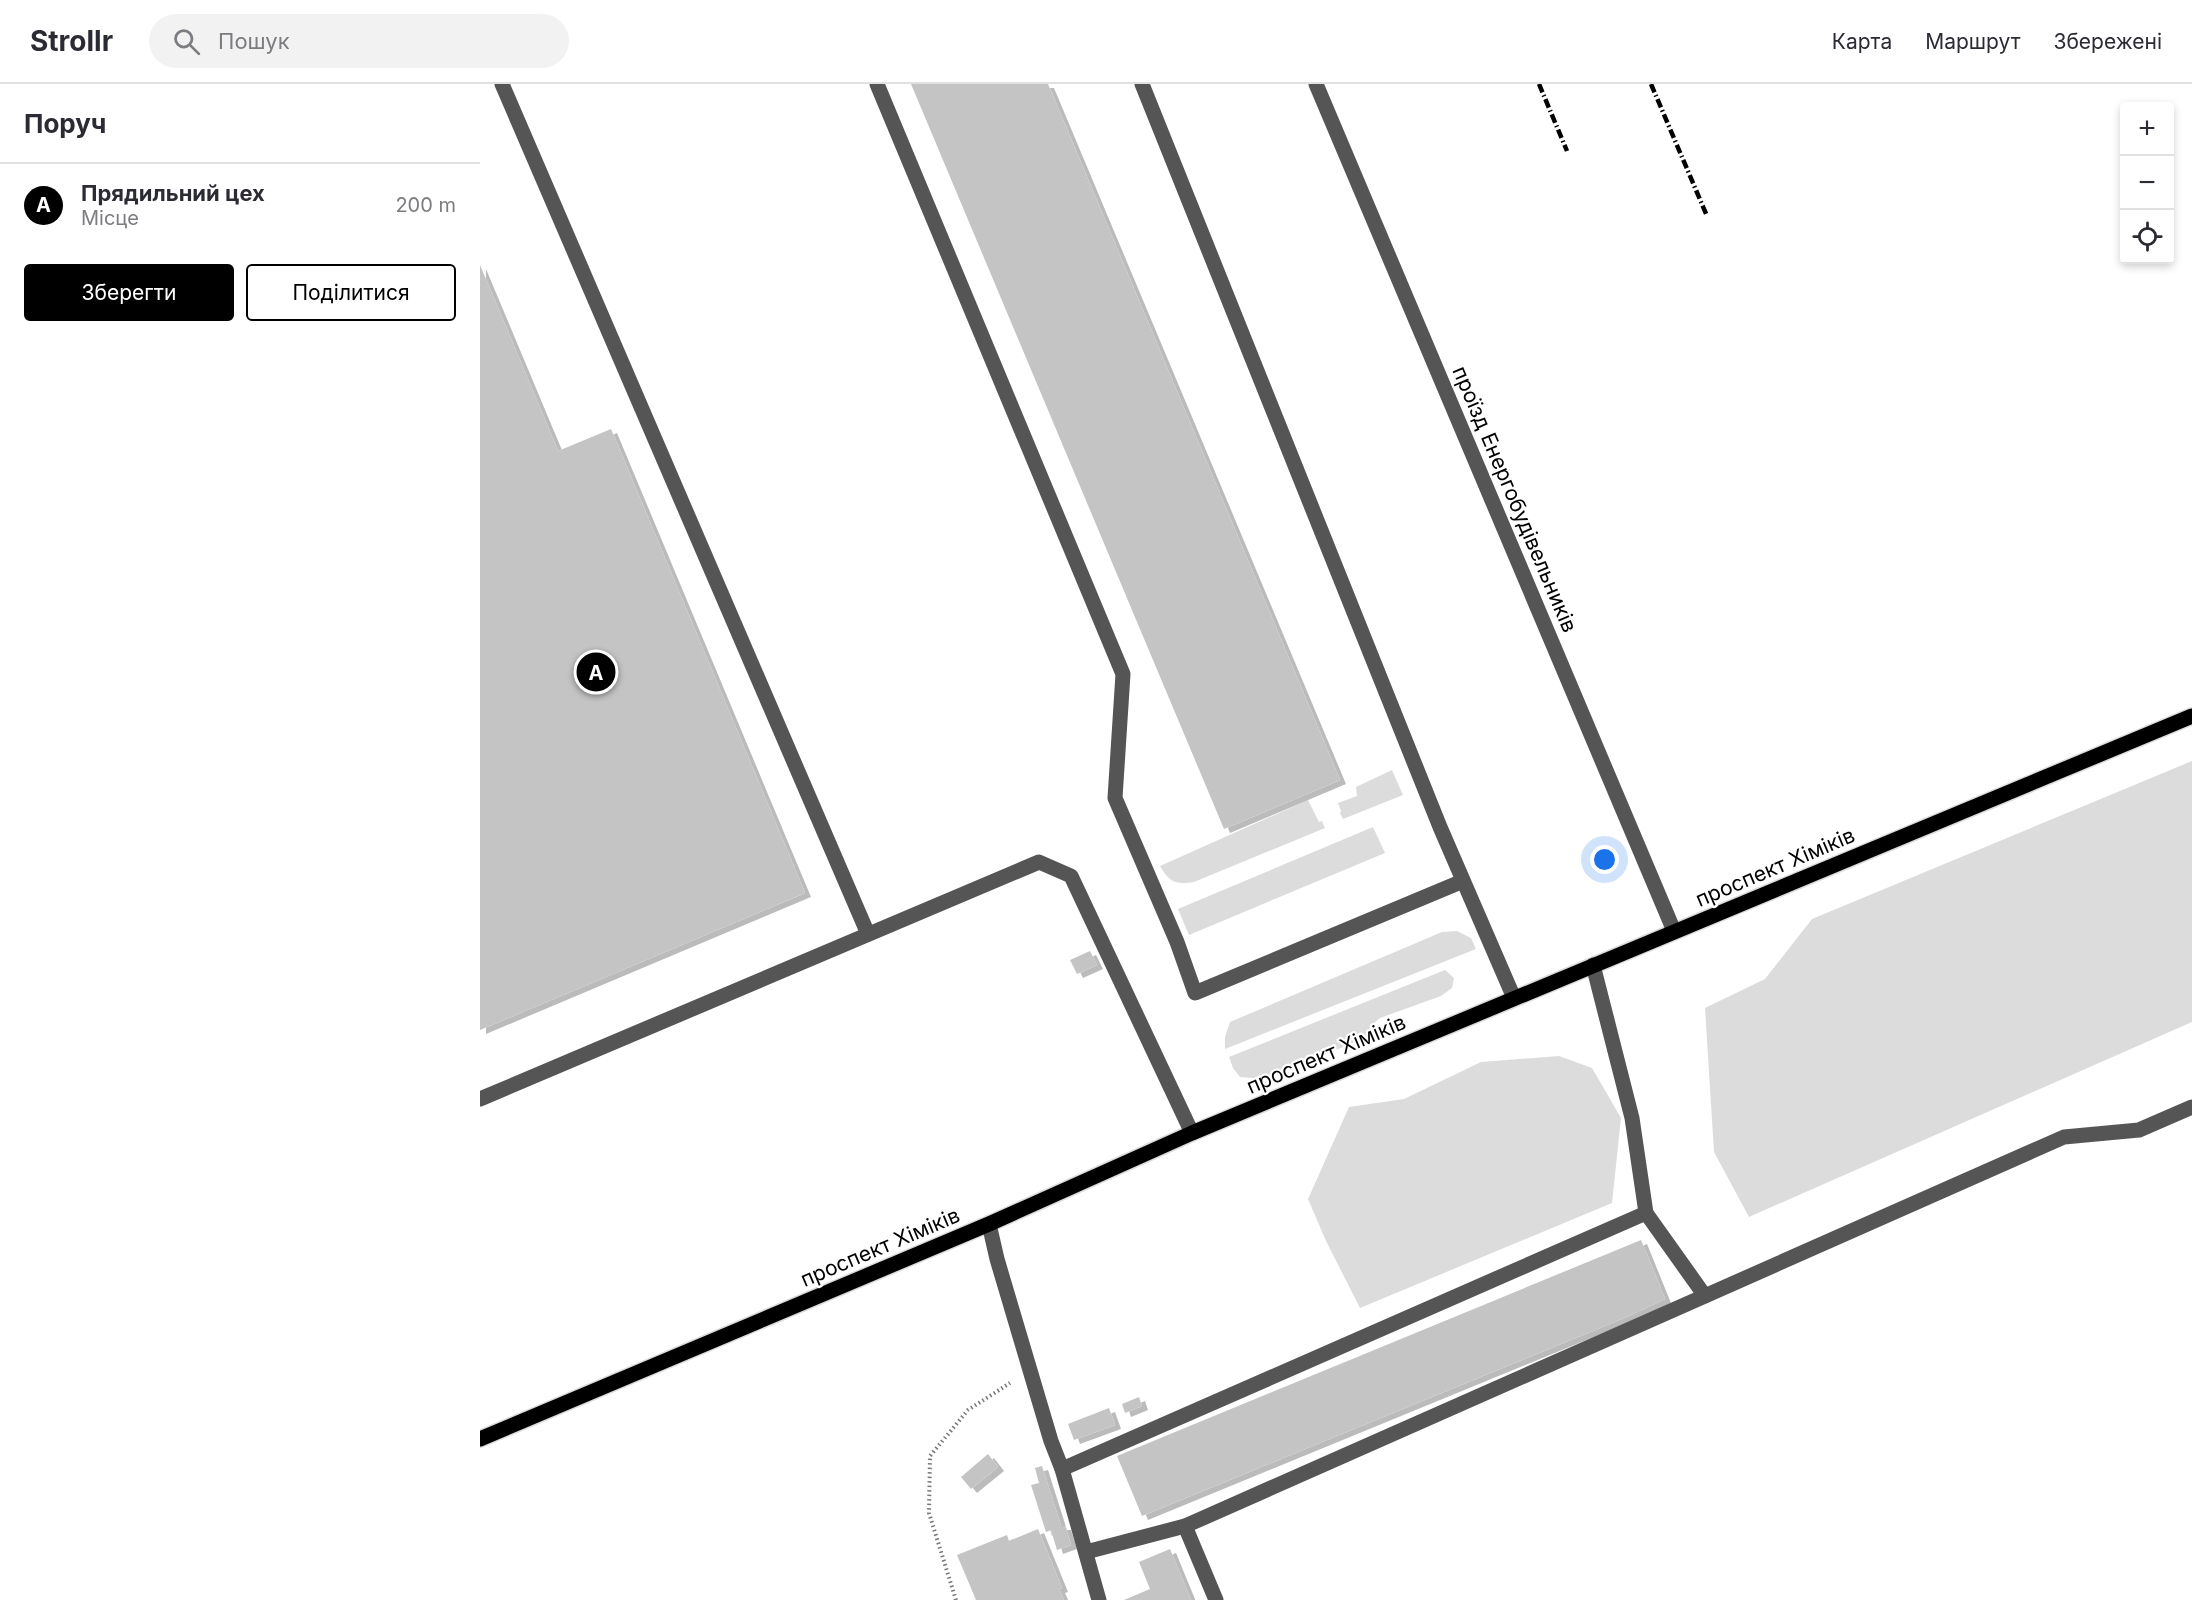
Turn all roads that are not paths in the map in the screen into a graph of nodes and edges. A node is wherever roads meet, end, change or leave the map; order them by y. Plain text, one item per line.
1 (502, 84) edge
2 (878, 84) edge
3 (1142, 84) edge
4 (1316, 84) edge
5 (2192, 716) edge
6 (1463, 881) junction
7 (1674, 931) junction
8 (868, 934) junction
9 (1593, 965) junction
10 (1514, 998) junction
11 (480, 1099) edge
12 (2192, 1107) edge
13 (1192, 1132) junction
14 (1646, 1213) junction
15 (989, 1224) junction
16 (1705, 1296) junction
17 (480, 1439) edge
18 (1062, 1469) junction
19 (1185, 1526) junction
20 (1086, 1552) junction
21 (1099, 1600) edge
22 (1216, 1600) edge

1 - 8 street
2 - 6 street
3 - 6 street
4 - 7 street, проїзд Енергобудівельників
5 - 7 main road, проспект Хіміків
6 - 10 street
7 - 9 main road, проспект Хіміків
8 - 11 street
8 - 13 street
9 - 10 main road, проспект Хіміків
9 - 14 street
10 - 13 main road, проспект Хіміків
12 - 16 street
13 - 15 main road, проспект Хіміків
14 - 16 street
14 - 18 street
15 - 17 main road, проспект Хіміків
15 - 18 street
16 - 19 street
18 - 20 street
19 - 20 street
19 - 22 street
20 - 21 street

